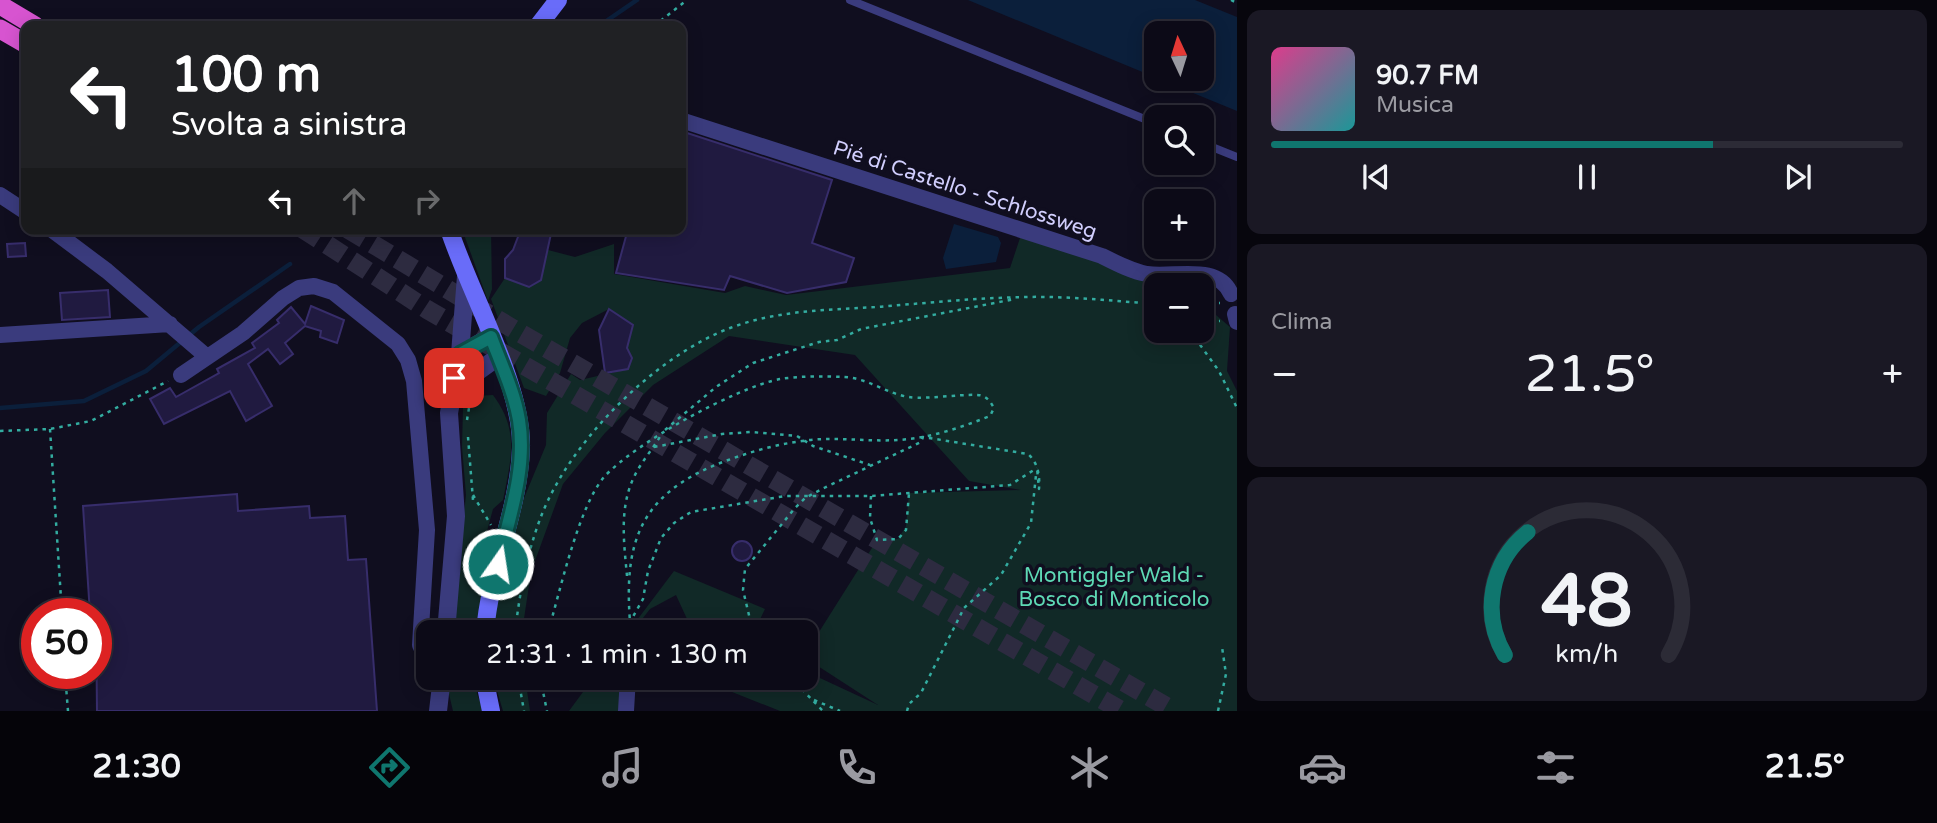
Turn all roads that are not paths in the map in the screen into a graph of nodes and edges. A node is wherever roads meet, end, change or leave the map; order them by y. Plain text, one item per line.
1 (558, 0) edge
2 (850, 0) edge
3 (0, 5) edge
4 (27, 21) edge
5 (543, 21) edge
6 (0, 29) edge
7 (21, 41) edge
8 (1144, 119) edge
9 (686, 122) edge
10 (1214, 147) edge
11 (1237, 157) edge
12 (0, 195) edge
13 (21, 209) edge
14 (59, 235) edge
15 (451, 235) edge
16 (466, 276) junction
17 (1231, 294) dead end
18 (175, 328) junction
19 (0, 335) edge
20 (491, 337) junction
21 (200, 351) junction
22 (460, 354) junction
23 (498, 357) junction
24 (181, 375) road end
25 (473, 375) junction
26 (508, 383) junction
27 (450, 398) junction
28 (422, 620) edge
29 (447, 620) edge
30 (488, 620) edge
31 (440, 690) edge
32 (487, 690) edge
33 (627, 690) edge
34 (438, 711) edge
35 (491, 711) edge
36 (626, 711) edge

1 - 5 main road
2 - 8 lane
3 - 4 highway
6 - 7 highway
9 - 17 street, Pié di Castello - Schlossweg
10 - 11 lane
12 - 13 street
14 - 18 street
15 - 16 main road
16 - 20 main road
16 - 22 street
18 - 19 street
18 - 21 street
20 - 22 street
20 - 23 main road
21 - 24 street
21 - 28 street
22 - 27 street
23 - 25 street
23 - 26 main road
25 - 26 street
25 - 27 street
26 - 30 main road
27 - 29 street
31 - 34 street
32 - 35 main road
33 - 36 street

